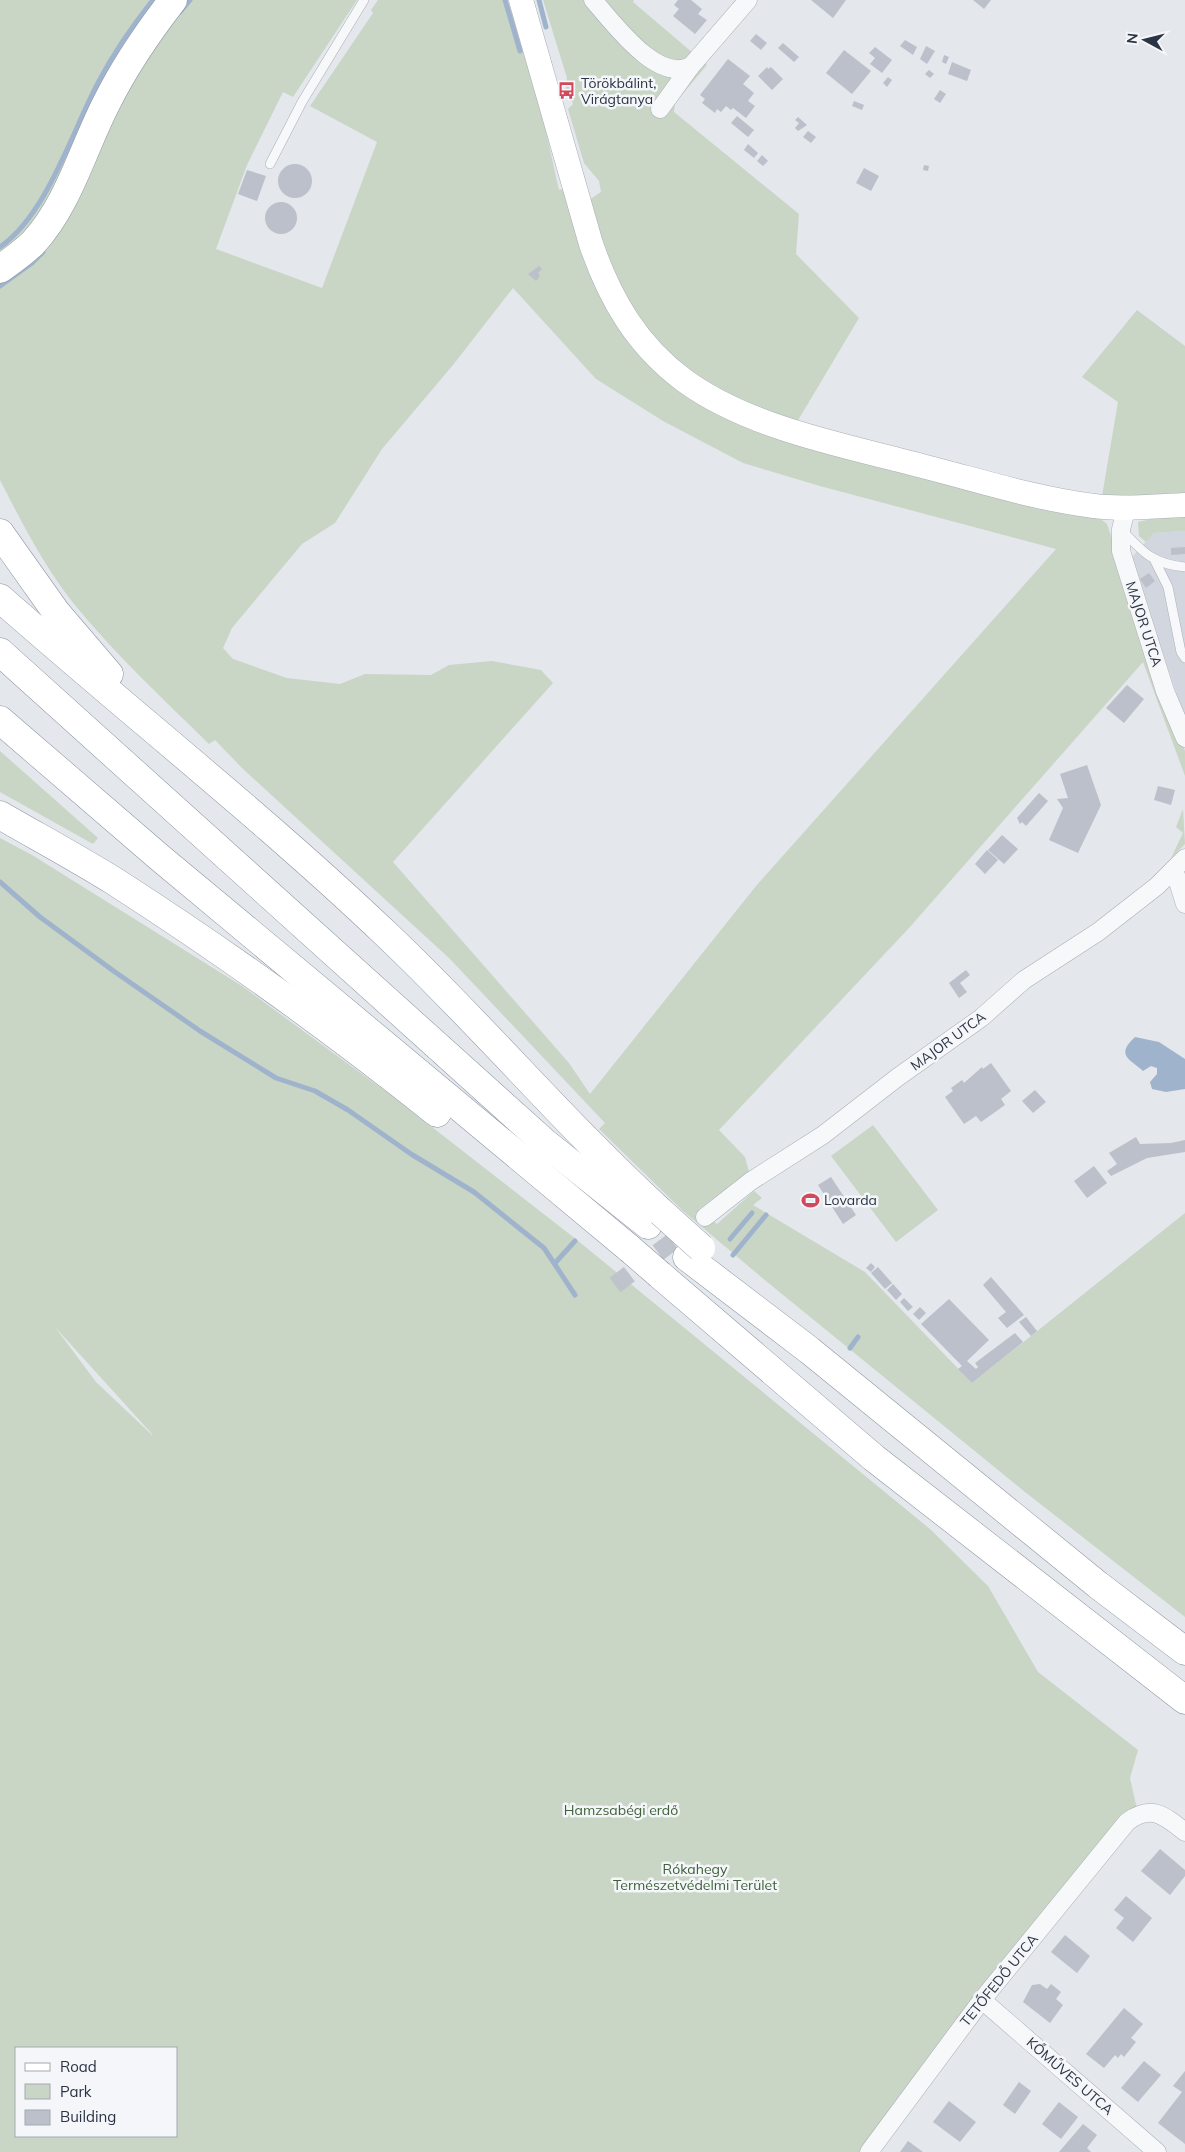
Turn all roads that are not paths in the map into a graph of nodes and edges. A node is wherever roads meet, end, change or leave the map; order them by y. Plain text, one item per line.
1 (173, 0) edge
2 (364, 0) edge
3 (521, 0) edge
4 (593, 0) edge
5 (748, 0) edge
6 (691, 66) junction
7 (660, 109) dead end
8 (270, 164) dead end
9 (0, 269) edge
10 (1185, 506) edge
11 (1124, 518) junction
12 (0, 533) edge
13 (1155, 560) junction
14 (1185, 567) edge
15 (0, 598) edge
16 (0, 652) edge
17 (1185, 658) edge
18 (0, 720) edge
19 (1185, 738) edge
20 (0, 815) edge
21 (264, 824) junction
22 (1180, 863) edge
23 (1185, 904) edge
24 (705, 1217) tunnel mouth
25 (655, 1219) junction
26 (604, 1228) junction
27 (1185, 1651) edge
28 (1185, 1700) edge
29 (1185, 1832) edge
30 (982, 2000) junction
31 (869, 2152) edge
32 (1157, 2152) edge

1 - 9 highway
2 - 8 lane
3 - 11 main road
4 - 6 street
5 - 6 street
6 - 7 street
10 - 11 main road
11 - 13 lane
11 - 19 street, MAJOR UTCA
12 - 21 highway
13 - 14 lane
13 - 17 lane
15 - 21 highway
16 - 25 highway
18 - 26 highway
20 - 26 highway
21 - 25 highway
22 - 23 street
22 - 24 street, MAJOR UTCA
25 - 27 highway
26 - 28 highway, bridge
29 - 30 street, TETŐFEDŐ UTCA
30 - 31 street, TETŐFEDŐ UTCA
30 - 32 street, KŐMŰVES UTCA

